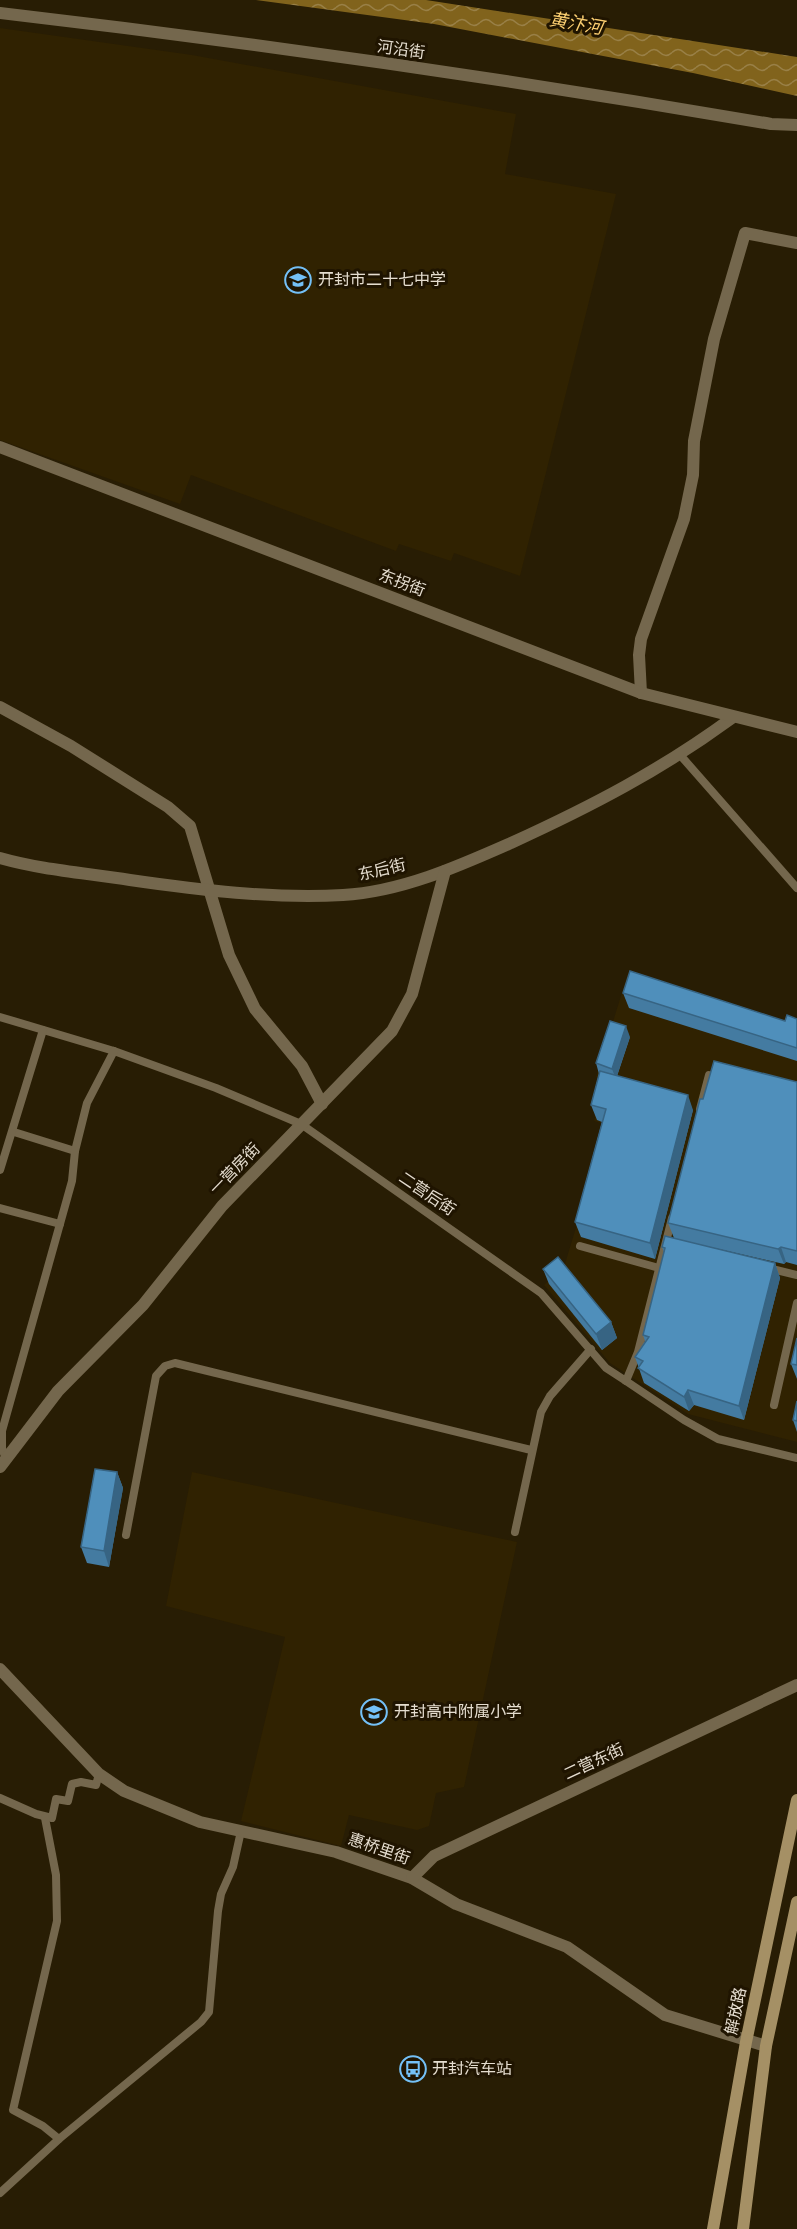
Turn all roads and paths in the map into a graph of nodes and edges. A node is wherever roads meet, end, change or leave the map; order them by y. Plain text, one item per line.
1 (0, 13) edge
2 (797, 126) edge
3 (797, 243) edge
4 (0, 447) edge
5 (641, 693) junction
6 (0, 706) edge
7 (732, 718) junction
8 (797, 732) edge
9 (681, 756) junction
10 (0, 858) edge
11 (445, 871) junction
12 (797, 888) edge
13 (208, 889) junction
14 (0, 1017) edge
15 (43, 1030) junction
16 (114, 1051) junction
17 (709, 1075) edge
18 (322, 1104) junction
19 (697, 1120) edge
20 (301, 1124) junction
21 (14, 1132) junction
22 (75, 1151) junction
23 (0, 1170) edge
24 (0, 1208) edge
25 (674, 1209) edge
26 (60, 1224) junction
27 (665, 1243) junction
28 (580, 1246) dead end
29 (676, 1246) edge
30 (753, 1264) edge
31 (659, 1268) junction
32 (797, 1275) edge
33 (797, 1303) edge
34 (591, 1349) junction
35 (626, 1381) junction
36 (774, 1405) dead end
37 (531, 1450) junction
38 (797, 1458) edge
39 (3, 1463) edge
40 (515, 1532) dead end
41 (126, 1535) dead end
42 (0, 1670) edge
43 (797, 1685) edge
44 (99, 1774) junction
45 (0, 1798) edge
46 (797, 1800) edge
47 (45, 1818) junction
48 (241, 1831) junction
49 (412, 1878) junction
50 (797, 1902) edge
51 (746, 2042) junction
52 (766, 2046) junction
53 (59, 2139) junction
54 (0, 2193) edge
55 (713, 2229) edge
56 (743, 2229) edge

1 - 2 street, 河沿街
3 - 5 street
4 - 5 street, 东拐街
5 - 7 street, 东拐街
6 - 13 street
7 - 8 street, 东拐街
7 - 9 street, 东后街
9 - 11 street, 东后街
9 - 12 lane
10 - 13 street, 东后街
11 - 13 street, 东后街
11 - 18 street, 一营房街
13 - 18 street
14 - 15 lane, 二营后街
15 - 16 lane, 二营后街
15 - 21 lane
16 - 20 lane, 二营后街
16 - 22 lane
17 - 19 lane
18 - 20 street, 一营房街
20 - 34 lane, 二营后街
20 - 39 street, 一营房街
21 - 22 lane
21 - 23 lane
22 - 26 lane
24 - 26 lane
25 - 27 lane
26 - 39 lane
27 - 29 lane
27 - 31 lane
28 - 31 lane
30 - 32 lane
31 - 35 lane
33 - 36 lane
34 - 35 lane, 二营后街
34 - 37 lane
35 - 38 lane, 二营后街
37 - 40 lane
37 - 41 lane
42 - 44 street, 惠桥里街
43 - 49 street, 二营东街
44 - 47 lane
44 - 48 street, 惠桥里街
45 - 47 lane
46 - 51 main road, 解放路
47 - 53 lane
48 - 49 street, 惠桥里街
48 - 53 lane
49 - 51 street, 惠桥里街
50 - 52 main road
51 - 52 street, 惠桥里街
51 - 55 main road, 解放路
52 - 56 main road
53 - 54 lane

